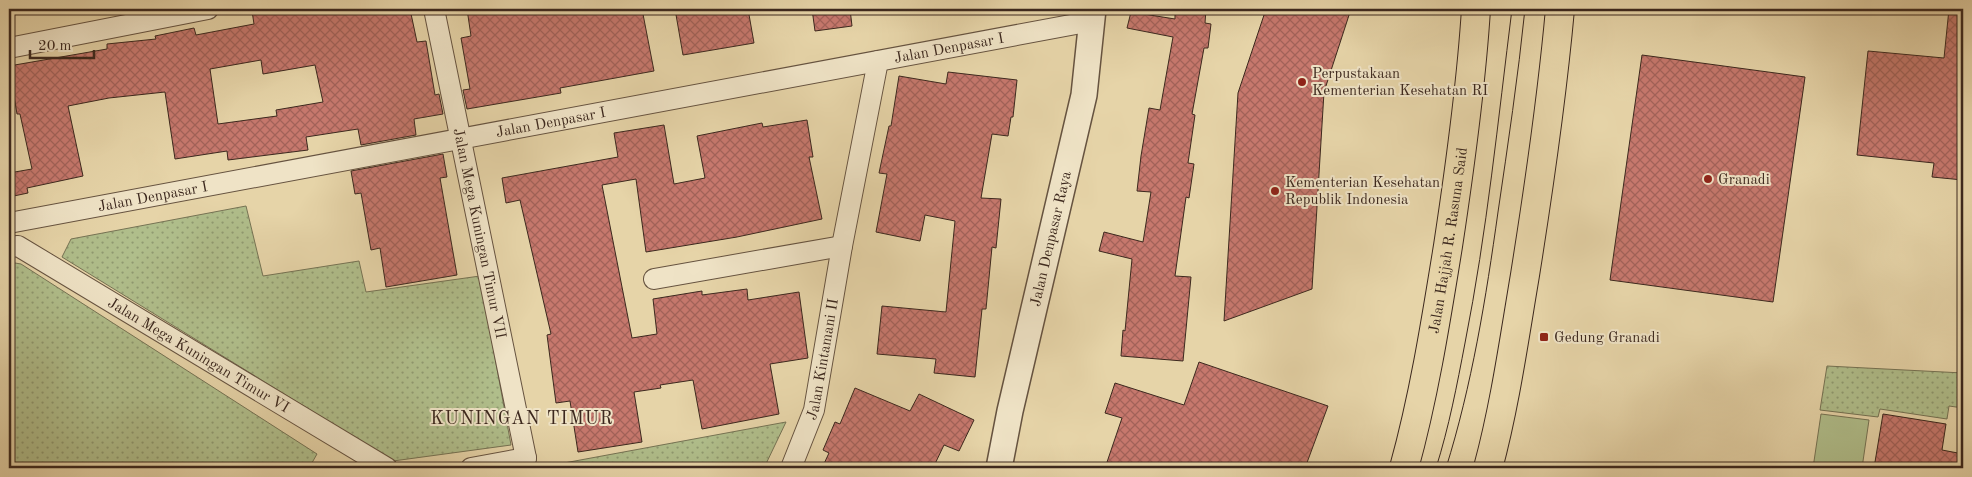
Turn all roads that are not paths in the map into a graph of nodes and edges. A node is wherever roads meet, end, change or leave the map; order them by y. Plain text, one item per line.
1 (208, 9) edge
2 (434, 9) edge
3 (1476, 9) edge
4 (1560, 9) edge
5 (1092, 15) edge
6 (9, 48) edge
7 (878, 60) junction
8 (461, 138) junction
9 (9, 223) edge
10 (842, 246) junction
11 (9, 247) edge
12 (654, 279) dead end
13 (524, 463) edge
14 (387, 468) edge
15 (471, 468) edge
16 (790, 468) edge
17 (999, 468) edge
18 (1404, 468) edge
19 (1488, 468) edge

1 - 6 street
2 - 8 street, Jalan Mega Kuningan Timur VII
3 - 18 main road, Jalan Hajjah R. Rasuna Said
4 - 19 main road
5 - 7 street, Jalan Denpasar I
5 - 17 street, Jalan Denpasar Raya
7 - 8 street, Jalan Denpasar I
7 - 10 street, Jalan Kintamani II
8 - 9 street, Jalan Denpasar I
8 - 13 street, Jalan Mega Kuningan Timur VII
10 - 12 street
10 - 16 street, Jalan Kintamani II
11 - 14 street, Jalan Mega Kuningan Timur VI
13 - 15 street

